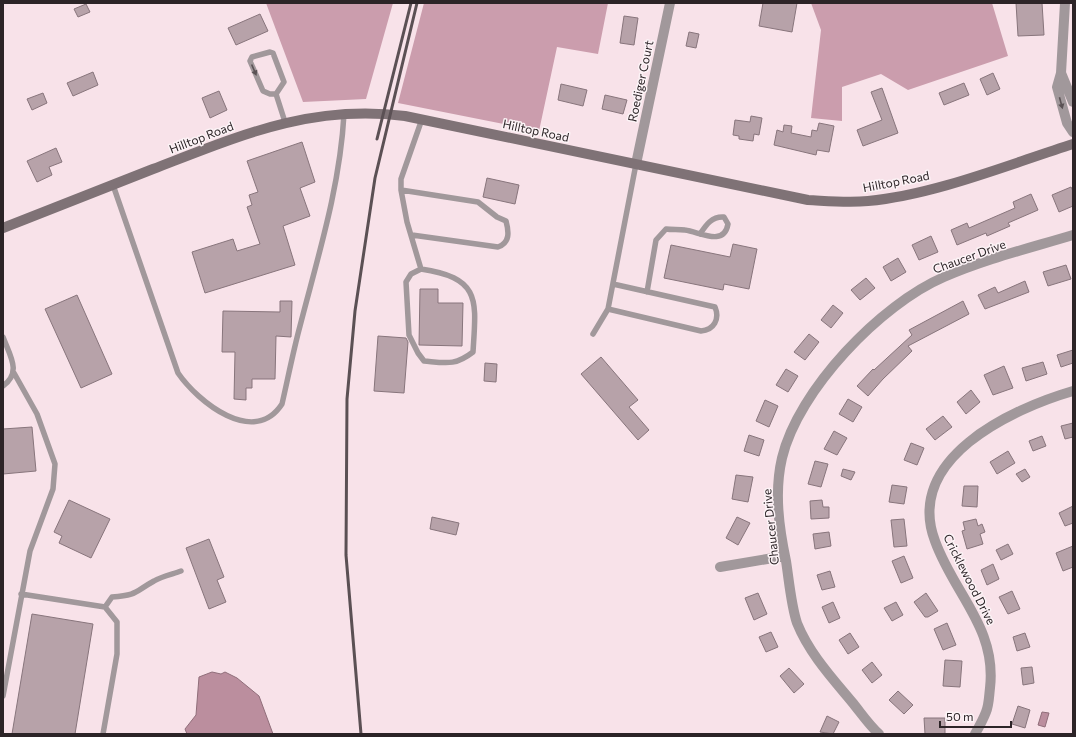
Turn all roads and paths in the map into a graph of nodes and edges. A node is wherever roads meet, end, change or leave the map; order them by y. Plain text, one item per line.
1 (670, 3) edge
2 (1065, 3) edge
3 (1061, 73) junction
4 (276, 94) junction
5 (1073, 102) edge
6 (344, 114) junction
7 (422, 119) junction
8 (285, 122) junction
9 (1073, 132) edge
10 (1073, 144) edge
11 (636, 164) junction
12 (113, 185) junction
13 (401, 190) junction
14 (3, 228) edge
15 (700, 234) junction
16 (1073, 235) edge
17 (412, 236) junction
18 (421, 269) junction
19 (613, 284) junction
20 (647, 292) junction
21 (608, 310) junction
22 (593, 334) dead end
23 (3, 337) edge
24 (14, 373) junction
25 (3, 386) edge
26 (1073, 391) edge
27 (785, 556) junction
28 (720, 567) dead end
29 (181, 571) dead end
30 (21, 594) junction
31 (105, 607) junction
32 (3, 696) edge
33 (877, 733) edge
34 (103, 734) edge
35 (975, 734) edge

1 - 11 street, Roediger Court
2 - 3 street
3 - 5 street
3 -> 9 street
4 -> 4 lane
4 - 8 lane
6 - 7 main road, Hilltop Road
6 - 8 main road, Hilltop Road
6 - 12 lane
7 - 11 main road, Hilltop Road
7 - 13 lane
8 - 12 main road, Hilltop Road
10 - 11 main road, Hilltop Road
11 - 19 lane
12 - 14 main road, Hilltop Road
13 - 17 lane
13 - 17 lane
15 - 15 lane
15 - 20 lane
16 - 27 street, Chaucer Drive
17 - 18 lane
18 - 18 lane
19 - 20 lane
19 - 21 lane
20 - 21 lane
21 - 22 lane
23 - 24 lane
24 - 25 lane
24 - 30 lane
26 - 35 street, Cricklewood Drive
27 - 28 street
27 - 33 street, Chaucer Drive
29 - 31 lane
30 - 31 lane
30 - 32 lane
31 - 34 lane

